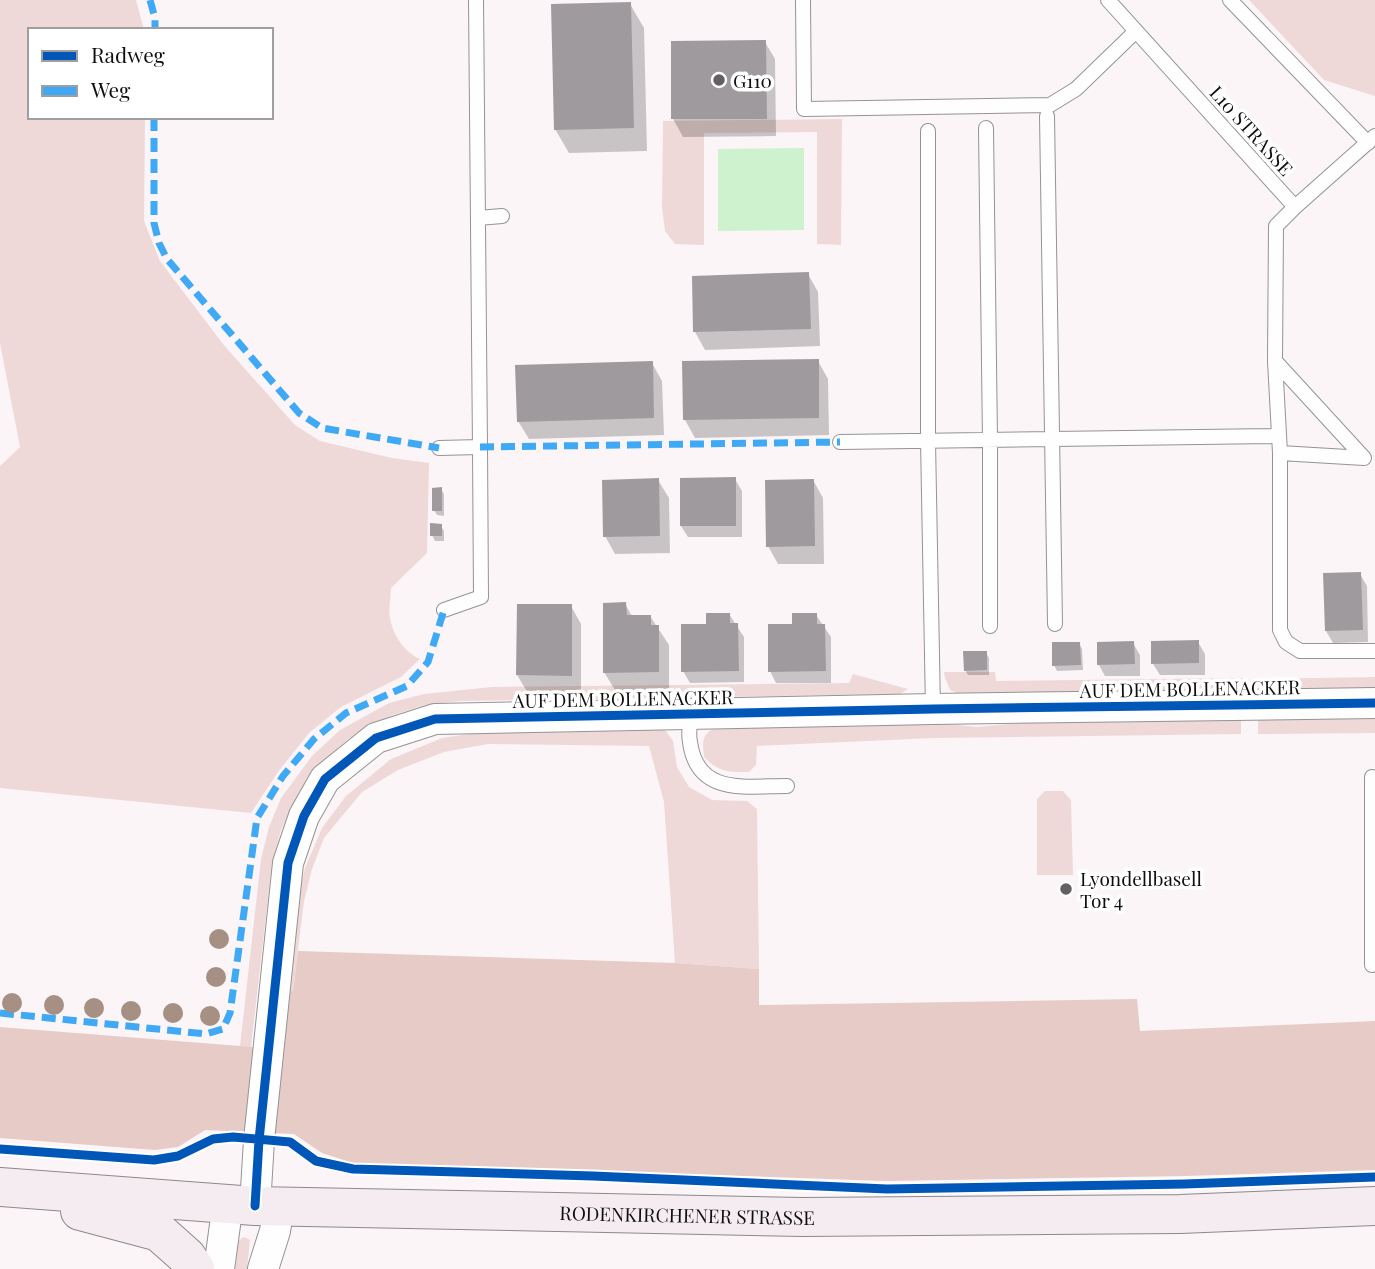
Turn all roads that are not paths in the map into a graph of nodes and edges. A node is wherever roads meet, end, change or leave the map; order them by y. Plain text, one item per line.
1 (476, 0) edge
2 (803, 0) edge
3 (1108, 0) edge
4 (1230, 0) edge
5 (1136, 31) junction
6 (1047, 116) dead end
7 (986, 128) dead end
8 (928, 131) dead end
9 (1371, 139) edge
10 (1295, 207) junction
11 (502, 216) dead end
12 (478, 218) junction
13 (1276, 361) junction
14 (1278, 436) junction
15 (1052, 439) junction
16 (990, 440) junction
17 (928, 441) junction
18 (840, 442) dead end
19 (480, 447) junction
20 (439, 448) dead end
21 (1280, 453) junction
22 (1369, 458) edge
23 (444, 610) dead end
24 (1055, 624) dead end
25 (990, 626) dead end
26 (1375, 651) edge
27 (1375, 703) edge
28 (933, 709) junction
29 (691, 714) junction
30 (1372, 777) dead end
31 (787, 786) dead end
32 (1372, 965) dead end
33 (0, 1187) edge
34 (254, 1205) junction
35 (1375, 1206) edge
36 (195, 1269) edge
37 (219, 1269) edge
38 (263, 1269) edge

1 - 12 lane
2 - 5 lane
3 - 5 lane, L10 STRASSE
4 - 9 lane
5 - 10 lane, L10 STRASSE
6 - 15 lane
7 - 16 lane
8 - 17 lane
9 - 10 lane
10 - 13 lane
11 - 12 lane
12 - 19 lane
13 - 14 lane
13 - 22 lane
14 - 15 lane
14 - 21 lane
15 - 16 lane
15 - 24 lane
16 - 17 lane
16 - 25 lane
17 - 18 lane
17 - 28 lane
19 - 20 lane
19 - 23 lane
21 - 22 lane
21 - 26 lane
27 - 28 street, AUF DEM BOLLENACKER
28 - 29 street, AUF DEM BOLLENACKER
29 - 31 lane
29 - 34 street, AUF DEM BOLLENACKER
30 - 32 lane
33 - 34 main road, RODENKIRCHENER STRASSE
33 - 36 main road
34 - 35 main road, RODENKIRCHENER STRASSE
34 - 37 street
34 - 38 street

